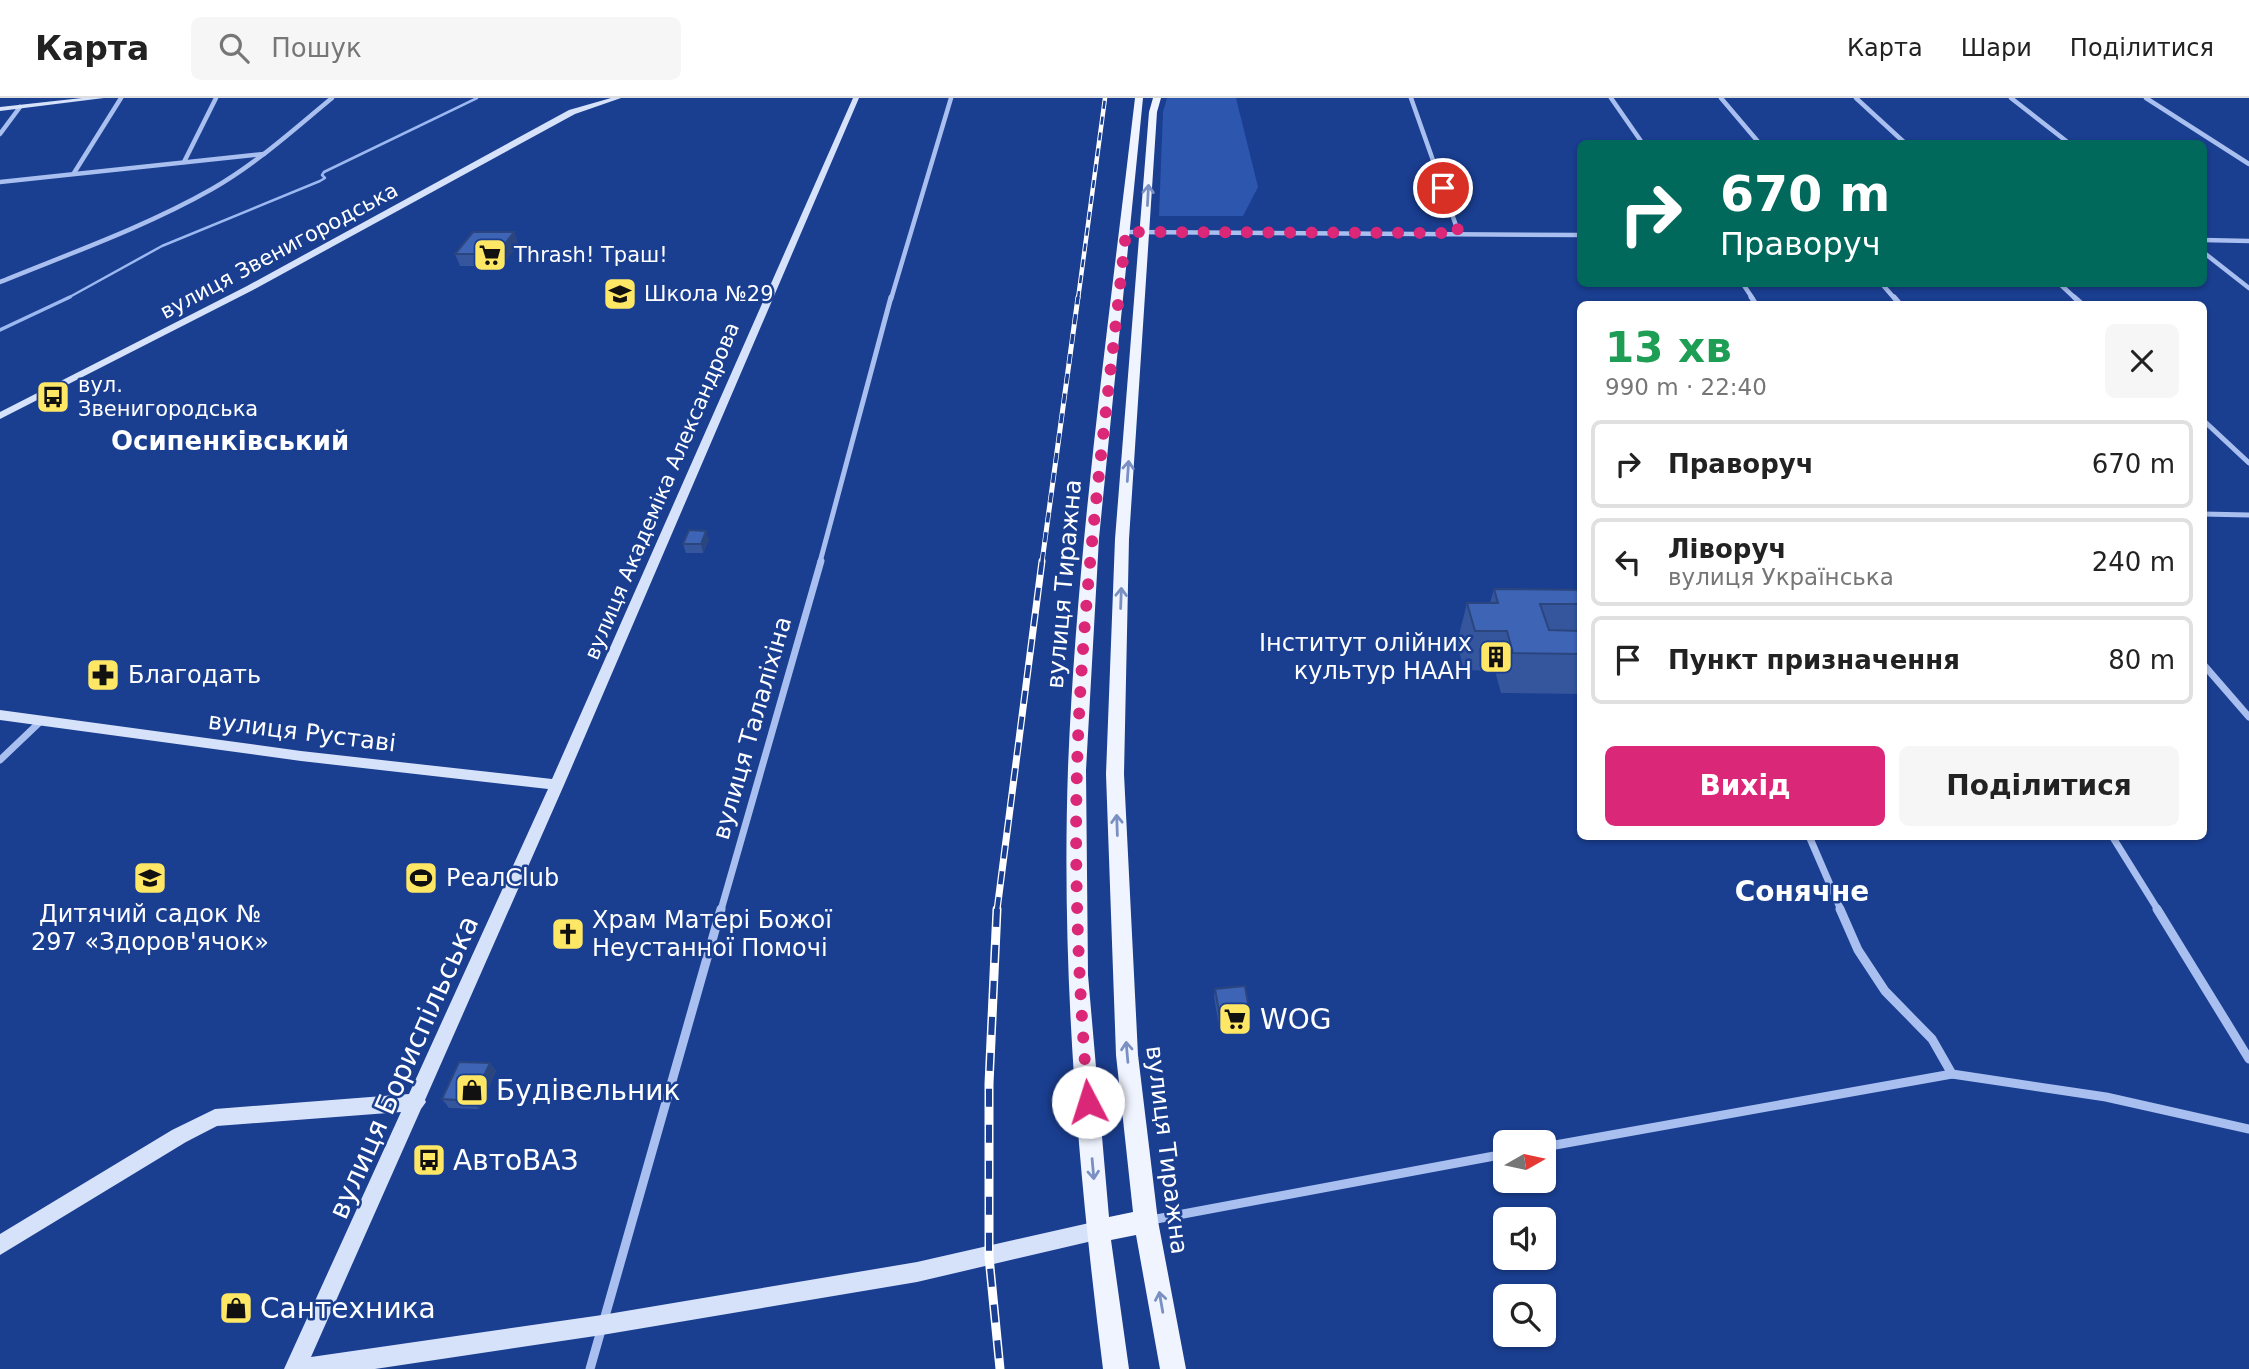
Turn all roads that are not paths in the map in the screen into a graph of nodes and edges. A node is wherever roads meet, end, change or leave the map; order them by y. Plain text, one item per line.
1 (101, 98) edge
2 (121, 98) edge
3 (216, 98) edge
4 (332, 98) edge
5 (618, 98) edge
6 (856, 98) edge
7 (951, 98) edge
8 (1139, 98) edge
9 (1157, 98) edge
10 (1411, 98) edge
11 (1611, 98) edge
12 (1721, 98) edge
13 (1856, 98) edge
14 (2011, 98) edge
15 (2146, 98) edge
16 (568, 102) dead end
17 (20, 107) junction
18 (0, 108) edge
19 (572, 112) junction
20 (0, 134) edge
21 (1640, 140) edge
22 (1757, 140) edge
23 (1902, 140) edge
24 (2065, 140) edge
25 (265, 154) junction
26 (184, 162) junction
27 (2249, 164) edge
28 (74, 173) junction
29 (0, 182) edge
30 (1146, 231) junction
31 (1126, 232) junction
32 (1459, 233) junction
33 (1577, 235) edge
34 (2207, 240) edge
35 (2249, 241) edge
36 (2207, 255) edge
37 (0, 280) edge
38 (1885, 287) edge
39 (2063, 287) edge
40 (2249, 288) edge
41 (1897, 301) edge
42 (2079, 301) edge
43 (0, 416) edge
44 (2207, 424) edge
45 (2249, 463) edge
46 (2207, 514) edge
47 (2249, 515) edge
48 (2207, 669) edge
49 (0, 715) edge
50 (2249, 717) edge
51 (41, 720) junction
52 (0, 760) edge
53 (557, 785) junction
54 (1812, 840) edge
55 (2114, 840) edge
56 (2249, 1059) edge
57 (1952, 1073) junction
58 (417, 1102) junction
59 (2249, 1129) edge
60 (1556, 1145) edge
61 (1493, 1156) edge
62 (1146, 1221) junction
63 (1098, 1230) junction
64 (0, 1245) edge
65 (602, 1325) junction
66 (295, 1369) edge
67 (304, 1369) edge
68 (590, 1369) edge
69 (1116, 1369) edge
70 (1172, 1369) edge

1 - 17 street
2 - 28 street
3 - 26 street
4 - 25 street
5 - 19 street, вулиця Звенигородська
6 - 53 street, вулиця Академіка Александрова
7 - 65 street, вулиця Талаліхіна
8 - 31 main road, вулиця Тиражна
30 -> 9 main road, вулиця Тиражна
10 - 32 street
11 - 21 street
12 - 22 street
13 - 23 street
14 - 24 street
15 - 27 street
16 - 19 street
17 - 18 street
17 - 20 street
19 - 43 street, вулиця Звенигородська
25 - 26 street
25 - 37 street
26 - 28 street
28 - 29 street
30 - 31 street
30 - 32 street
62 -> 30 main road, вулиця Тиражна
31 -> 63 main road, вулиця Тиражна
32 - 33 street
34 - 35 street
36 - 40 street
38 - 41 street
39 - 42 street
44 - 45 street
46 - 47 street
48 - 50 street
49 - 51 street, вулиця Руставі
51 - 52 street
51 - 53 street, вулиця Руставі
53 - 58 street, вулиця Бориспільська
54 - 57 street
55 - 56 street
57 - 59 street
57 - 60 street
58 - 64 street
58 - 66 street, вулиця Бориспільська
61 - 62 street
62 - 63 main road
70 -> 62 main road, вулиця Тиражна
63 - 65 street
63 - 69 main road, вулиця Тиражна
65 - 67 street
65 - 68 street, вулиця Талаліхіна

